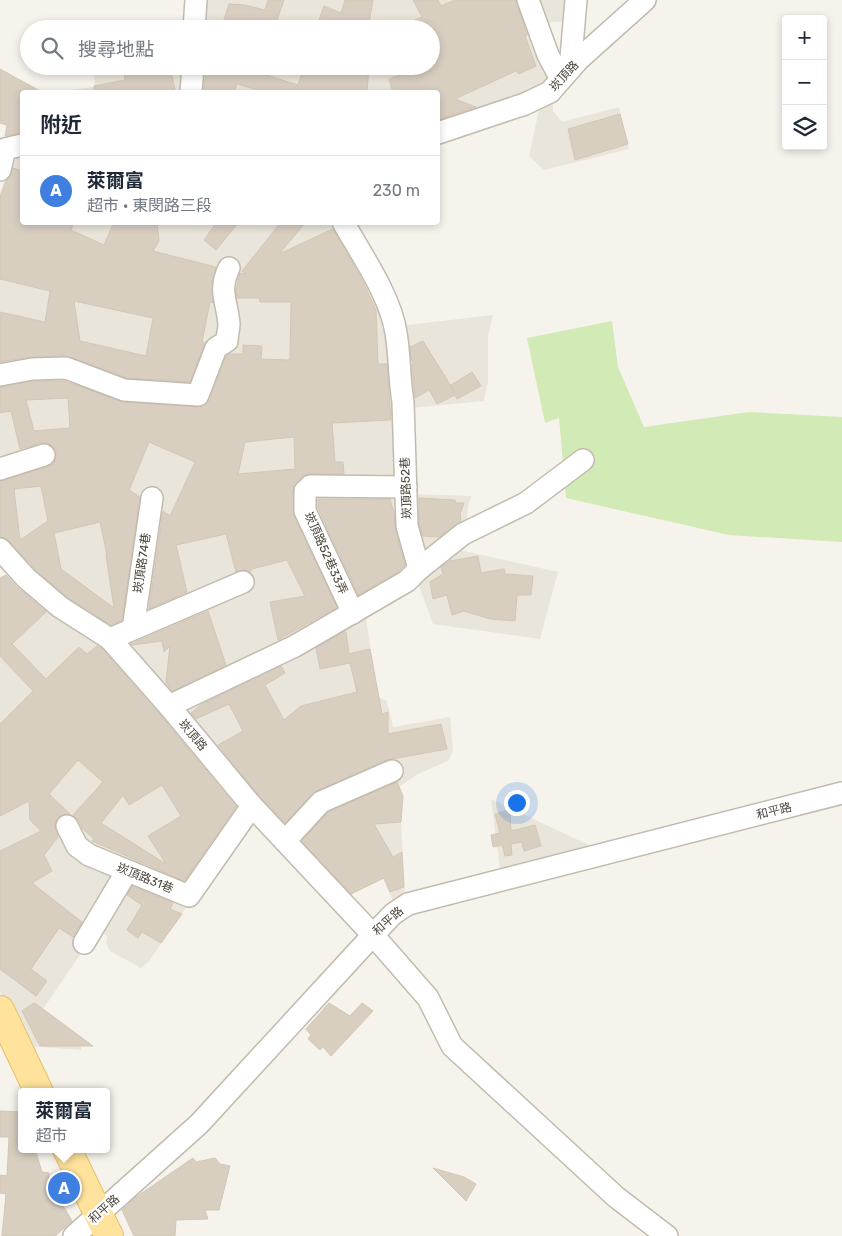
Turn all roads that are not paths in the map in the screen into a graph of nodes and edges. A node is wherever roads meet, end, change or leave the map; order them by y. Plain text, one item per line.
1 (196, 0) edge
2 (528, 0) edge
3 (576, 0) edge
4 (645, 0) edge
5 (195, 20) edge
6 (565, 74) junction
7 (193, 75) edge
8 (192, 90) edge
9 (440, 132) edge
10 (9, 147) edge
11 (0, 170) edge
12 (344, 225) edge
13 (229, 268) dead end
14 (0, 376) edge
15 (44, 455) dead end
16 (584, 460) dead end
17 (0, 469) edge
18 (406, 487) junction
19 (152, 498) dead end
20 (0, 549) edge
21 (419, 570) junction
22 (243, 582) dead end
23 (353, 613) junction
24 (133, 629) junction
25 (110, 639) junction
26 (169, 706) junction
27 (392, 771) dead end
28 (842, 793) edge
29 (252, 806) junction
30 (68, 826) dead end
31 (285, 841) junction
32 (128, 871) junction
33 (373, 935) junction
34 (84, 943) dead end
35 (0, 1010) edge
36 (37, 1088) edge
37 (69, 1153) edge
38 (104, 1225) edge
39 (74, 1236) edge
40 (667, 1236) edge

1 - 5 street
2 - 6 street
3 - 6 street
4 - 6 street, 崁頂路
6 - 9 street, 崁頂路
7 - 8 street
10 - 11 street
12 - 18 street, 崁頂路52巷
13 - 14 street
15 - 17 street
16 - 21 street
18 - 21 street, 崁頂路52巷
18 - 23 street, 崁頂路52巷33弄
19 - 24 street, 崁頂路74巷
20 - 25 street, 崁頂路
21 - 23 street
22 - 24 street
23 - 26 street
24 - 25 street
25 - 26 street, 崁頂路
26 - 29 street, 崁頂路
27 - 31 street
28 - 33 street, 和平路
29 - 31 street, 崁頂路
29 - 32 street, 崁頂路31巷
30 - 32 street, 崁頂路31巷
31 - 33 street, 崁頂路
32 - 34 street
33 - 38 street, 和平路
33 - 40 street, 崁頂路
35 - 36 main road
37 - 38 main road
38 - 39 street, 和平路

